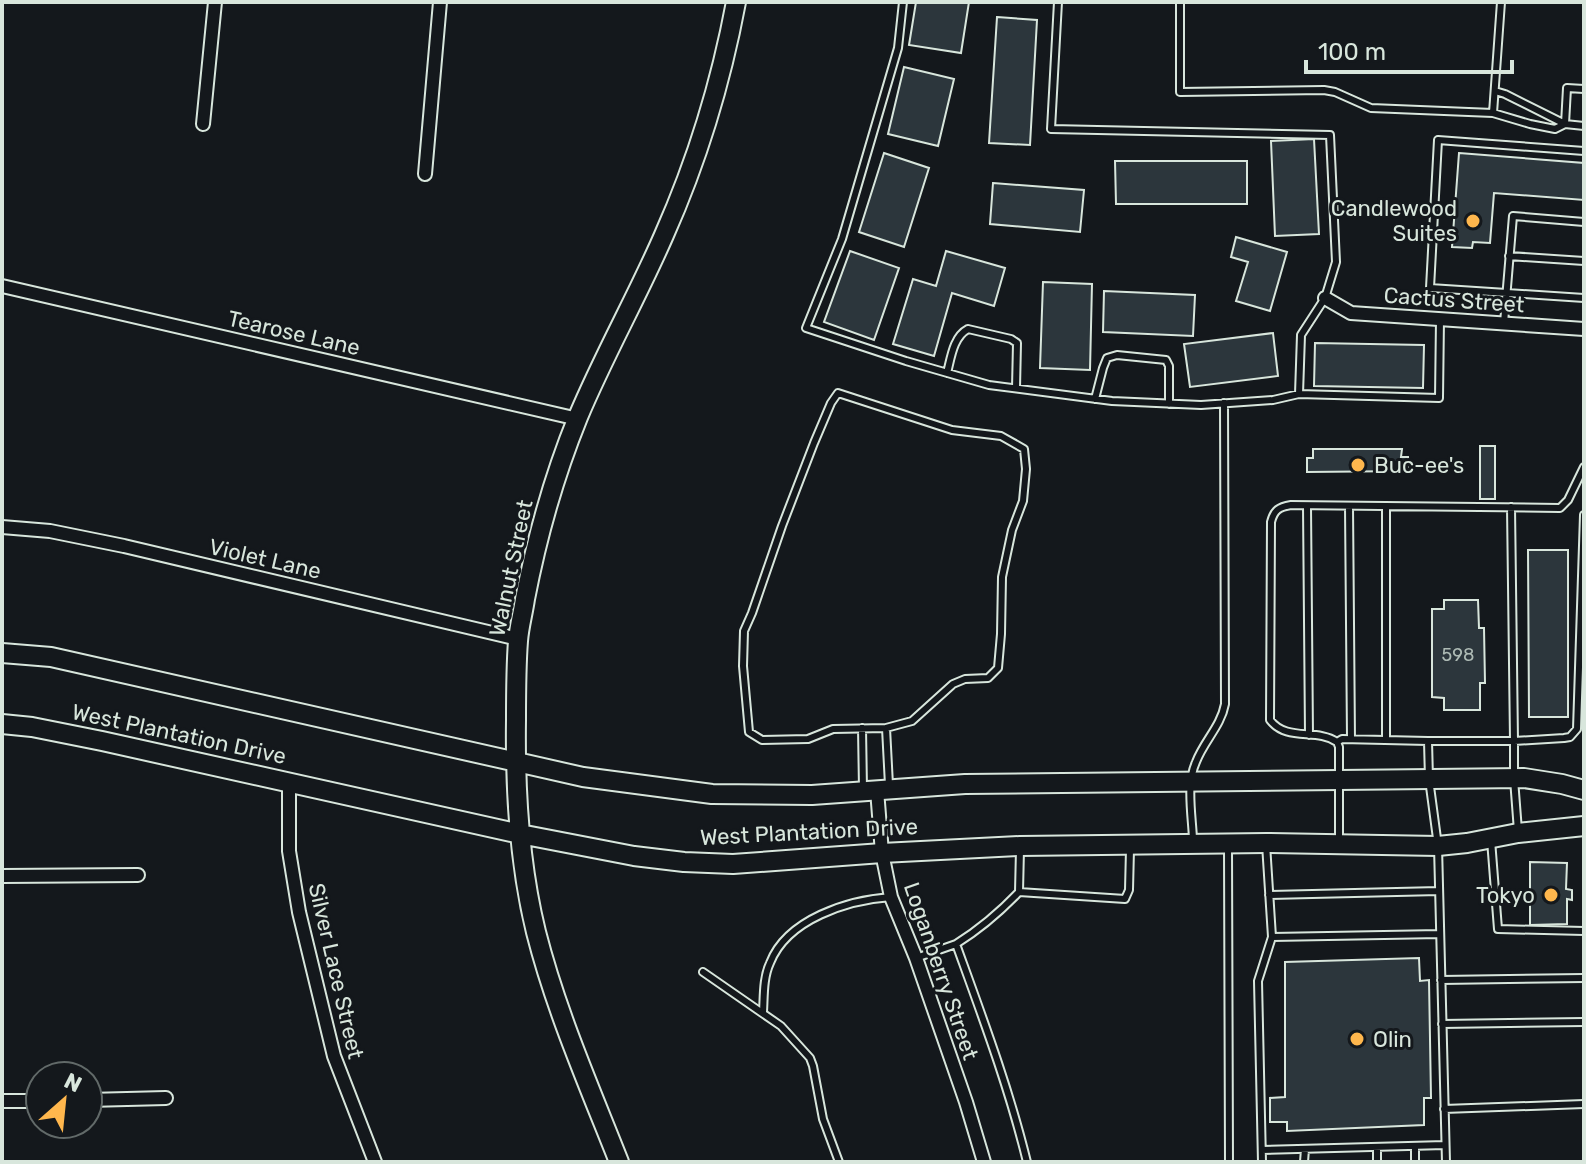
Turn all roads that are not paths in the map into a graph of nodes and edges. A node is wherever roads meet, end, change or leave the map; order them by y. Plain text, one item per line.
1 (215, 2) edge
2 (440, 2) edge
3 (736, 2) edge
4 (903, 2) edge
5 (1058, 2) edge
6 (1180, 2) edge
7 (1501, 2) edge
8 (1584, 89) edge
9 (1495, 91) junction
10 (1522, 102) junction
11 (1493, 113) junction
12 (1517, 120) junction
13 (203, 124) dead end
14 (1565, 124) junction
15 (1584, 126) edge
16 (1584, 151) edge
17 (425, 174) dead end
18 (1584, 222) edge
19 (1509, 256) junction
20 (1584, 261) edge
21 (2, 286) edge
22 (1506, 293) junction
23 (1325, 298) junction
24 (1584, 298) edge
25 (1440, 319) junction
26 (1504, 323) junction
27 (1584, 329) edge
28 (947, 373) junction
29 (1016, 388) junction
30 (1299, 394) junction
31 (1095, 399) junction
32 (1224, 403) junction
33 (1169, 404) junction
34 (578, 419) junction
35 (1584, 467) edge
36 (1307, 506) junction
37 (1349, 506) junction
38 (1386, 506) junction
39 (1511, 507) junction
40 (1584, 515) edge
41 (2, 527) edge
42 (1582, 636) edge
43 (518, 639) junction
44 (2, 653) edge
45 (2, 724) edge
46 (862, 728) junction
47 (886, 728) junction
48 (1309, 735) junction
49 (1351, 739) junction
50 (1386, 739) junction
51 (1428, 741) junction
52 (1514, 741) junction
53 (1337, 742) junction
54 (515, 761) junction
55 (1429, 779) junction
56 (1514, 779) junction
57 (1338, 780) junction
58 (1191, 781) junction
59 (289, 783) junction
60 (876, 790) junction
61 (1584, 790) edge
62 (1584, 826) edge
63 (1518, 833) junction
64 (520, 834) junction
65 (1491, 838) junction
66 (1193, 843) junction
67 (1228, 843) junction
68 (1266, 843) junction
69 (1130, 844) junction
70 (1339, 844) junction
71 (1020, 846) junction
72 (1438, 846) junction
73 (882, 853) junction
74 (138, 875) dead end
75 (2, 876) edge
76 (1439, 891) junction
77 (1019, 892) junction
78 (1269, 895) junction
79 (891, 897) junction
80 (1584, 931) edge
81 (1440, 934) junction
82 (1272, 937) junction
83 (956, 944) junction
84 (916, 958) junction
85 (703, 972) dead end
86 (1584, 978) edge
87 (1441, 980) junction
88 (763, 1012) junction
89 (1584, 1022) edge
90 (1442, 1024) junction
91 (166, 1098) dead end
92 (104, 1100) edge
93 (2, 1101) edge
94 (24, 1101) edge
95 (1584, 1104) edge
96 (1444, 1109) junction
97 (1445, 1145) junction
98 (1415, 1146) junction
99 (1377, 1147) junction
100 (1305, 1149) junction
101 (1262, 1150) junction
102 (375, 1162) edge
103 (619, 1162) edge
104 (839, 1162) edge
105 (984, 1162) edge
106 (1027, 1162) edge
107 (1229, 1162) edge
108 (1262, 1162) edge
109 (1304, 1162) edge
110 (1377, 1162) edge
111 (1415, 1162) edge
112 (1446, 1162) edge

1 - 13 street
2 - 17 street
3 - 34 main road, Walnut Street
4 - 28 lane
5 - 23 lane
6 - 11 lane
7 - 9 lane
8 - 14 lane
9 - 10 lane
9 - 11 lane
10 - 12 lane
10 - 14 lane
11 - 12 lane
12 - 14 lane
14 - 15 lane
16 - 22 lane
18 - 19 lane
19 - 20 lane
19 - 22 lane
21 - 34 street, Tearose Lane
22 - 24 lane
22 - 26 lane
23 - 25 street, Cactus Street
23 - 30 lane
25 - 26 street, Cactus Street
25 - 30 lane
26 - 27 street, Cactus Street
28 - 29 lane
28 - 29 lane
29 - 31 lane
30 - 32 lane
31 - 33 lane
31 - 33 lane
32 - 33 lane
32 - 58 lane
34 - 43 main road, Walnut Street
35 - 39 lane
36 - 37 lane
36 - 48 lane
36 - 48 lane
37 - 38 lane
37 - 49 lane
38 - 39 lane
38 - 50 lane
39 - 52 lane
40 - 42 lane
41 - 43 street, Violet Lane
42 - 52 lane
43 - 54 main road, Walnut Street
44 - 54 main road, West Plantation Drive
45 - 59 main road, West Plantation Drive
46 - 47 lane
46 - 47 lane
46 - 60 lane
47 - 60 lane
48 - 53 lane
49 - 50 lane
49 - 53 lane
50 - 51 lane
51 - 52 lane
51 - 55 lane
52 - 56 lane
53 - 57 lane
54 - 60 main road, West Plantation Drive
54 - 64 main road, Walnut Street
55 - 56 main road, West Plantation Drive
55 - 57 main road, West Plantation Drive
55 - 72 lane
56 - 61 main road, West Plantation Drive
56 - 63 lane
57 - 58 main road, West Plantation Drive
57 - 70 lane
58 - 60 main road, West Plantation Drive
58 - 66 lane
59 - 64 main road, West Plantation Drive
59 - 102 street, Silver Lace Street
60 - 73 street, Loganberry Street
62 - 63 main road, West Plantation Drive
63 - 65 main road, West Plantation Drive
64 - 73 main road, West Plantation Drive
64 - 103 main road, Walnut Street
65 - 72 main road, West Plantation Drive
65 - 80 lane
66 - 67 main road, West Plantation Drive
66 - 69 main road, West Plantation Drive
67 - 68 main road, West Plantation Drive
67 - 107 lane
68 - 70 main road, West Plantation Drive
68 - 78 lane
69 - 71 main road, West Plantation Drive
69 - 77 lane
70 - 72 main road, West Plantation Drive
71 - 73 main road, West Plantation Drive
71 - 77 lane
72 - 76 lane
73 - 79 street, Loganberry Street
74 - 75 street
76 - 78 lane
76 - 81 lane
77 - 83 lane
78 - 82 lane
79 - 84 street, Loganberry Street
79 - 88 lane
81 - 82 lane
81 - 87 lane
82 - 101 lane
83 - 84 lane
83 - 106 lane
84 - 105 street, Loganberry Street
85 - 88 lane
86 - 87 lane
87 - 90 lane
88 - 104 lane
89 - 90 lane
90 - 96 lane
91 - 92 street
93 - 94 street
95 - 96 lane
96 - 97 lane
97 - 98 lane
97 - 112 lane
98 - 99 lane
98 - 111 lane
99 - 100 lane
99 - 110 lane
100 - 101 lane
100 - 109 lane
101 - 108 lane

